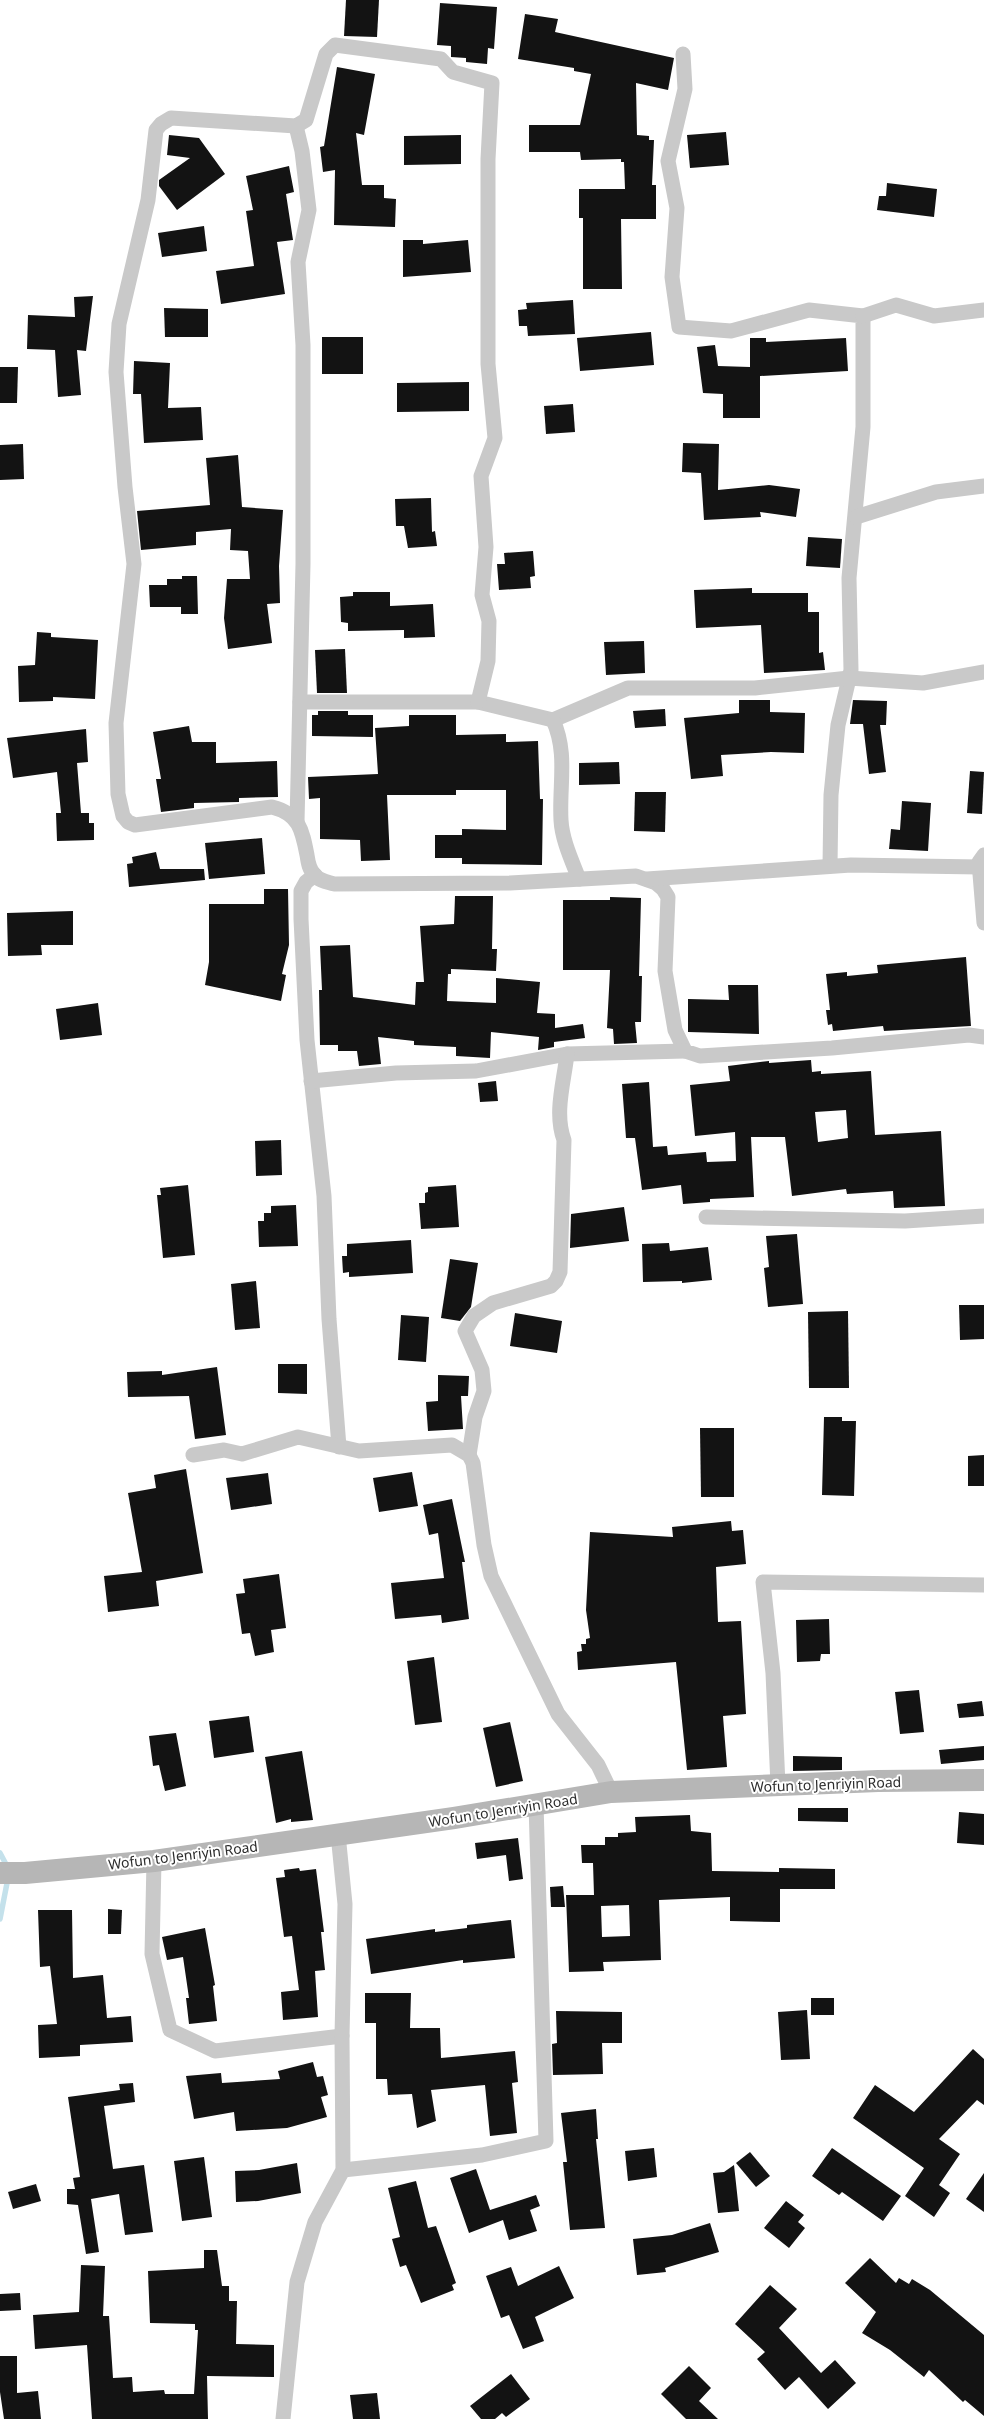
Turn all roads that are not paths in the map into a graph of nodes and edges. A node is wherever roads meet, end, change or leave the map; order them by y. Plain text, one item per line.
1 (683, 54) dead end
2 (296, 126) junction
3 (984, 310) edge
4 (863, 316) junction
5 (984, 486) edge
6 (856, 517) junction
7 (984, 672) edge
8 (849, 678) junction
9 (300, 702) junction
10 (478, 702) junction
11 (553, 720) junction
12 (297, 822) junction
13 (982, 861) edge
14 (830, 866) junction
15 (315, 875) junction
16 (579, 879) junction
17 (647, 879) junction
18 (984, 923) edge
19 (984, 1037) edge
20 (686, 1051) junction
21 (567, 1054) junction
22 (311, 1081) junction
23 (984, 1216) edge
24 (706, 1217) dead end
25 (339, 1447) junction
26 (193, 1455) dead end
27 (469, 1455) junction
28 (984, 1585) edge
29 (984, 1780) edge
30 (778, 1785) junction
31 (611, 1792) junction
32 (536, 1804) junction
33 (338, 1834) junction
34 (154, 1861) junction
35 (0, 1872) edge
36 (342, 2036) junction
37 (343, 2170) junction
38 (283, 2419) edge

1 - 4 street
2 - 9 street
2 - 10 street
2 - 12 street
3 - 4 street
4 - 6 street
5 - 6 street
6 - 8 street
7 - 8 street
8 - 11 street
8 - 14 street
9 - 10 street
9 - 12 street
10 - 11 street
11 - 16 street
12 - 15 street
13 - 14 street
13 - 18 street
14 - 17 street
15 - 16 street
15 - 22 street
16 - 17 street
17 - 20 street
19 - 20 street
20 - 21 street
21 - 22 street
21 - 27 street
22 - 25 street
23 - 24 street
25 - 26 street
25 - 27 street
27 - 31 street
28 - 30 street
29 - 30 street, Wofun to Jenriyin Road
30 - 31 street, Wofun to Jenriyin Road
31 - 32 street, Wofun to Jenriyin Road
32 - 33 street, Wofun to Jenriyin Road
32 - 37 street
33 - 34 street, Wofun to Jenriyin Road
33 - 36 street
34 - 35 street, Wofun to Jenriyin Road
34 - 36 street
36 - 37 street
37 - 38 street

